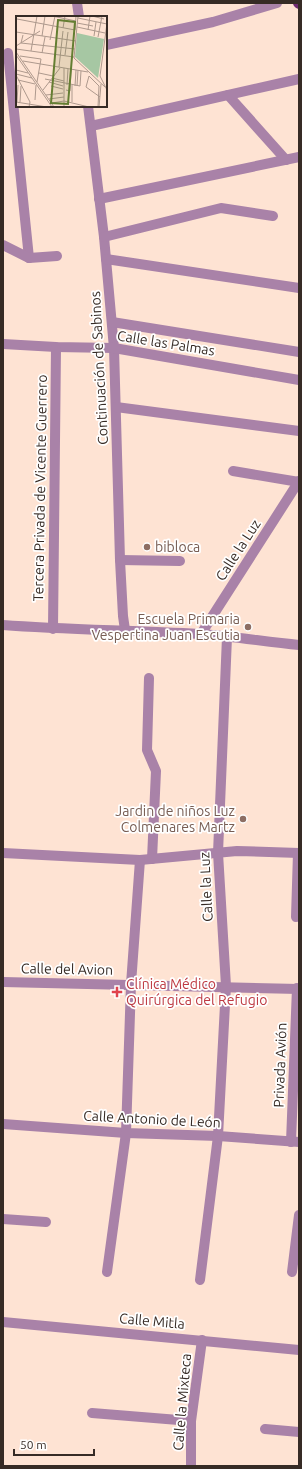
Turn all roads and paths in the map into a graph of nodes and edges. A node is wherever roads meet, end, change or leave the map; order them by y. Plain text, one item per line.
1 (77, 3) edge
2 (277, 3) edge
3 (79, 16) edge
4 (107, 45) edge
5 (9, 53) edge
6 (299, 79) edge
7 (228, 95) junction
8 (88, 107) edge
9 (91, 126) junction
10 (299, 157) edge
11 (286, 160) junction
12 (99, 199) junction
13 (273, 216) dead end
14 (104, 237) junction
15 (3, 245) edge
16 (58, 256) dead end
17 (29, 258) junction
18 (106, 259) junction
19 (299, 288) edge
20 (112, 322) junction
21 (3, 344) edge
22 (56, 348) junction
23 (114, 348) junction
24 (299, 352) edge
25 (299, 380) edge
26 (116, 407) junction
27 (299, 431) edge
28 (233, 471) dead end
29 (299, 481) edge
30 (120, 560) junction
31 (180, 561) dead end
32 (3, 625) edge
33 (53, 629) junction
34 (125, 630) junction
35 (201, 634) junction
36 (227, 637) junction
37 (299, 645) edge
38 (148, 678) dead end
39 (218, 852) junction
40 (3, 853) edge
41 (298, 853) edge
42 (152, 859) junction
43 (140, 860) junction
44 (296, 917) dead end
45 (3, 982) edge
46 (131, 984) junction
47 (226, 986) junction
48 (298, 988) edge
49 (3, 1124) edge
50 (126, 1133) junction
51 (218, 1136) junction
52 (295, 1142) edge
53 (299, 1215) edge
54 (3, 1219) edge
55 (46, 1222) dead end
56 (107, 1272) dead end
57 (292, 1272) dead end
58 (200, 1280) dead end
59 (3, 1322) edge
60 (202, 1340) junction
61 (299, 1350) edge
62 (92, 1413) dead end
63 (191, 1421) junction
64 (266, 1429) dead end
65 (299, 1432) edge
66 (191, 1466) edge

1 - 3 street
2 - 4 street
5 - 17 street
6 - 7 street
7 - 9 street
7 - 11 street
8 - 9 street, Continuación de Sabinos
9 - 12 street, Continuación de Sabinos
10 - 11 street
11 - 12 street
12 - 14 street, Continuación de Sabinos
13 - 14 street
14 - 18 street, Continuación de Sabinos
15 - 17 street
16 - 17 street
18 - 19 street
18 - 20 street, Continuación de Sabinos
20 - 23 street, Continuación de Sabinos
20 - 24 street
21 - 22 street, Calle las Palmas
22 - 23 street, Calle las Palmas
22 - 33 street, Tercera Privada de Vicente Guerrero
23 - 25 street, Calle las Palmas
23 - 26 street, Continuación de Sabinos
26 - 27 street
26 - 30 street, Continuación de Sabinos
28 - 29 street
29 - 35 street, Calle la Luz
30 - 31 street
30 - 34 street, Continuación de Sabinos
32 - 33 street
33 - 34 street
34 - 35 street
35 - 36 street
36 - 37 street
36 - 39 street, Calle la Luz
38 - 42 street
39 - 41 street
39 - 42 street
39 - 47 street, Calle la Luz
40 - 43 street
41 - 44 street
42 - 43 street
43 - 46 street
45 - 46 street, Calle del Avion
46 - 47 street, Calle del Avion
46 - 50 street
47 - 48 street, Calle del Avion
47 - 51 street, Calle la Luz
48 - 52 street, Privada Avión
49 - 50 street, Calle Antonio de León
50 - 51 street, Calle Antonio de León
50 - 56 street
51 - 52 street, Calle Antonio de León
51 - 58 street, Calle la Luz
53 - 57 street
54 - 55 street
59 - 60 street, Calle Mitla
60 - 61 street, Calle Mitla
60 - 63 street, Calle la Mixteca
62 - 63 street
63 - 66 street, Calle la Mixteca
64 - 65 street

